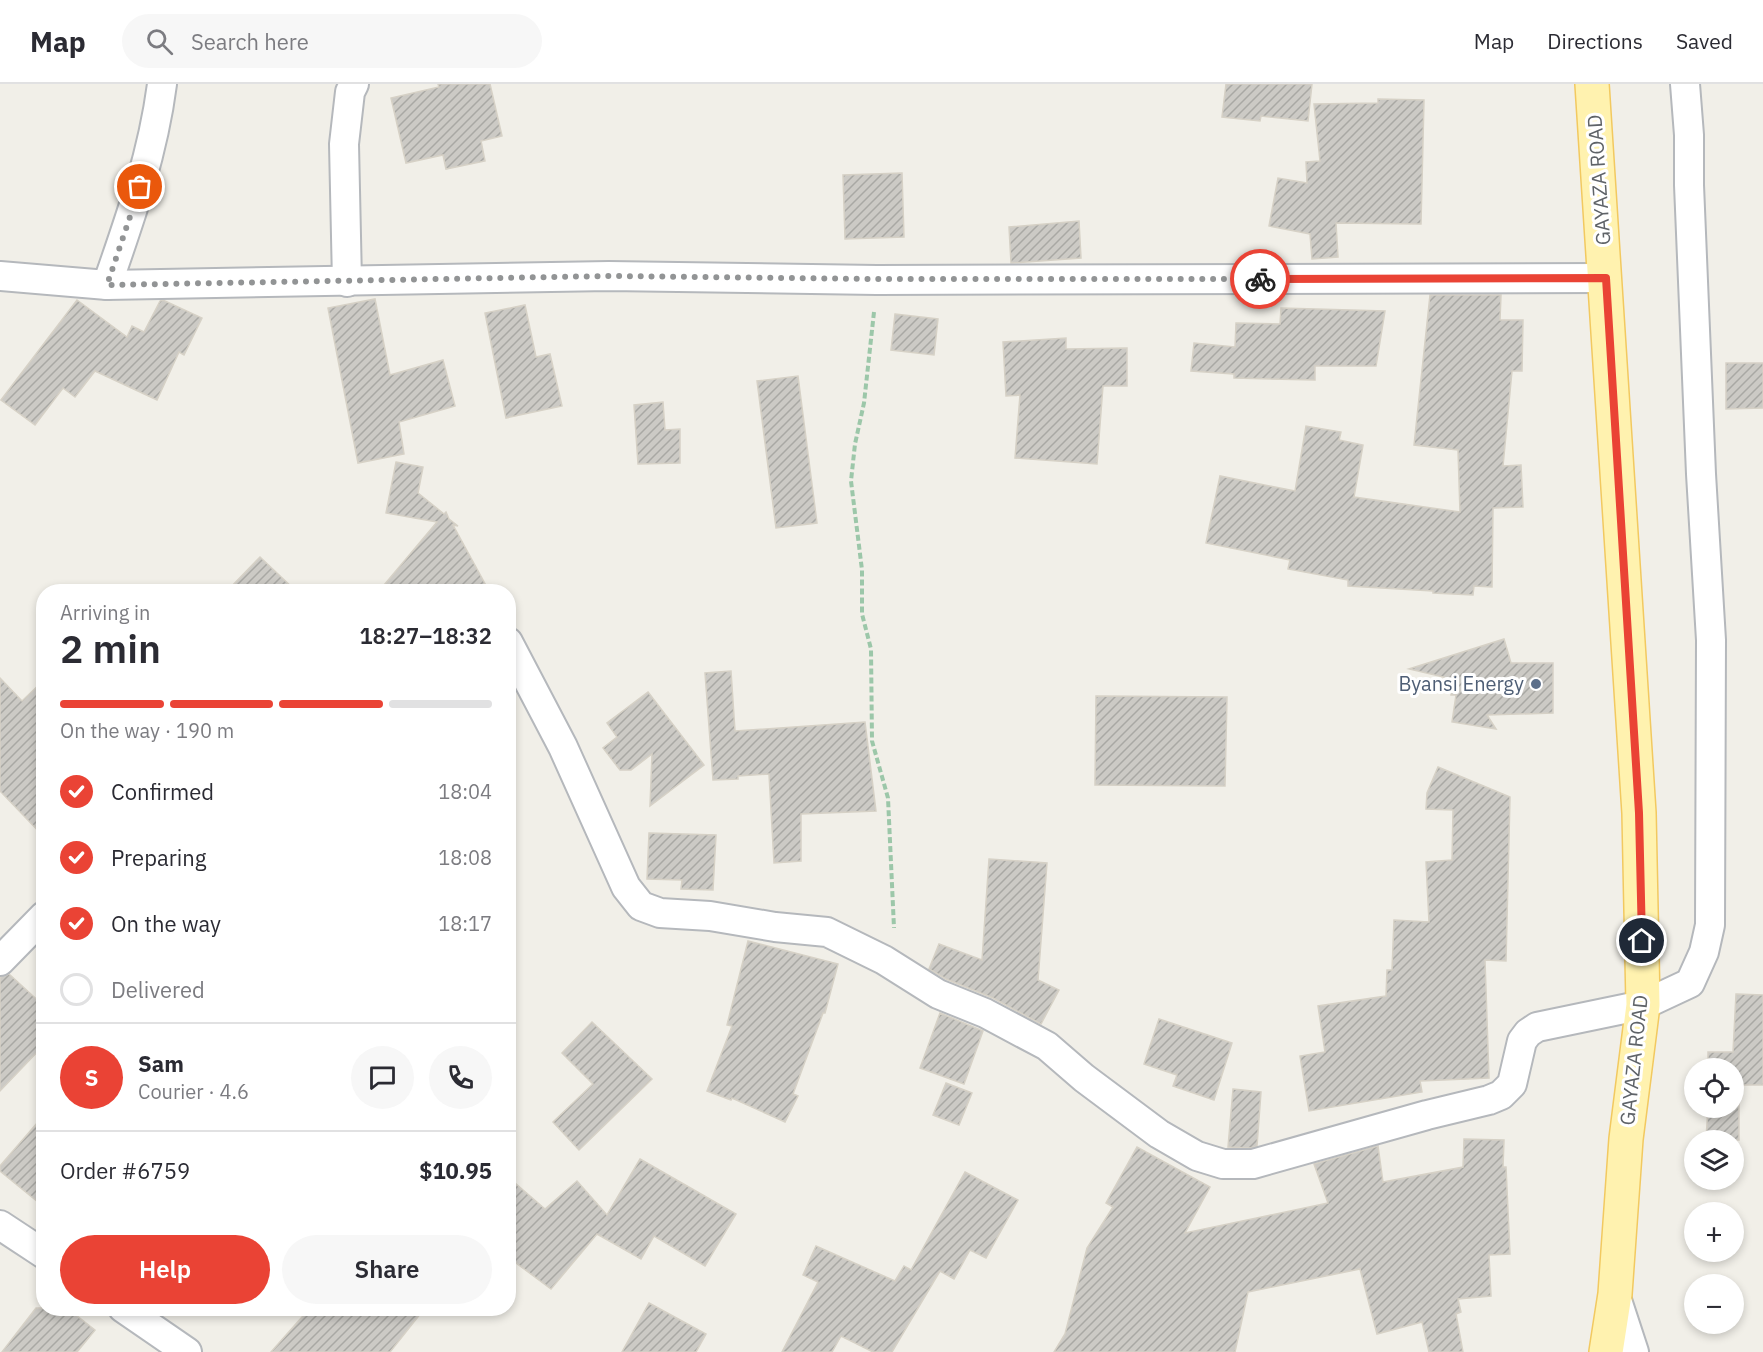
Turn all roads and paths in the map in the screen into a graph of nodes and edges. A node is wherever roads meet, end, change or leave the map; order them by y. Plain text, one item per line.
1 (162, 84) edge
2 (354, 84) edge
3 (1592, 84) edge
4 (1684, 84) edge
5 (0, 276) edge
6 (1606, 278) junction
7 (877, 279) junction
8 (347, 282) junction
9 (107, 285) junction
10 (516, 657) edge
11 (36, 924) edge
12 (884, 960) junction
13 (0, 961) edge
14 (1643, 1005) junction
15 (0, 1225) edge
16 (36, 1249) edge
17 (1615, 1294) junction
18 (135, 1316) edge
19 (188, 1352) edge
20 (1606, 1352) edge
21 (1634, 1352) edge

1 - 9 street
2 - 8 street
3 - 6 main road, GAYAZA ROAD
4 - 14 street
5 - 9 street
6 - 7 street
6 - 14 main road, GAYAZA ROAD
7 - 8 street
7 - 12 path
8 - 9 street
10 - 12 street
11 - 13 street
12 - 14 street
14 - 17 main road, GAYAZA ROAD
15 - 16 street
17 - 20 main road, GAYAZA ROAD
17 - 21 street
18 - 19 street

